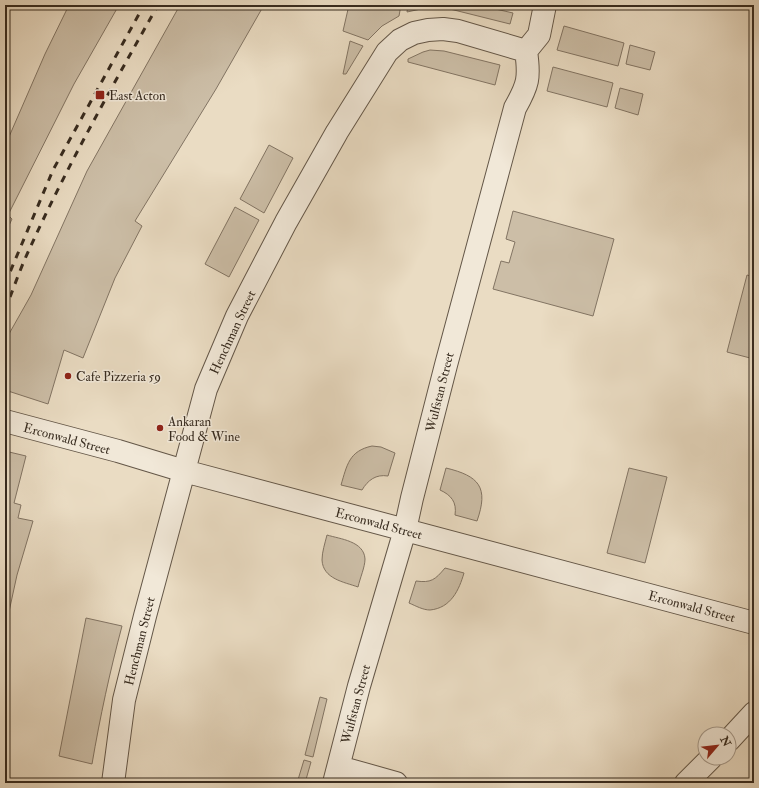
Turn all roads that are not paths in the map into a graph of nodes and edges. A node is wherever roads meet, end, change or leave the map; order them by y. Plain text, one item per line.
1 (545, 5) edge
2 (526, 51) junction
3 (5, 421) edge
4 (184, 471) junction
5 (405, 530) junction
6 (754, 623) edge
7 (754, 713) edge
8 (737, 731) edge
9 (703, 766) edge
10 (336, 775) edge
11 (113, 783) edge
12 (396, 783) edge
13 (686, 783) edge

1 - 2 street
2 - 4 street, Henchman Street
2 - 5 street, Wulfstan Street
3 - 4 street, Erconwald Street
4 - 5 street, Erconwald Street
4 - 11 street, Henchman Street
5 - 6 street, Erconwald Street
5 - 10 street, Wulfstan Street
7 - 8 street
9 - 13 street
10 - 12 street

